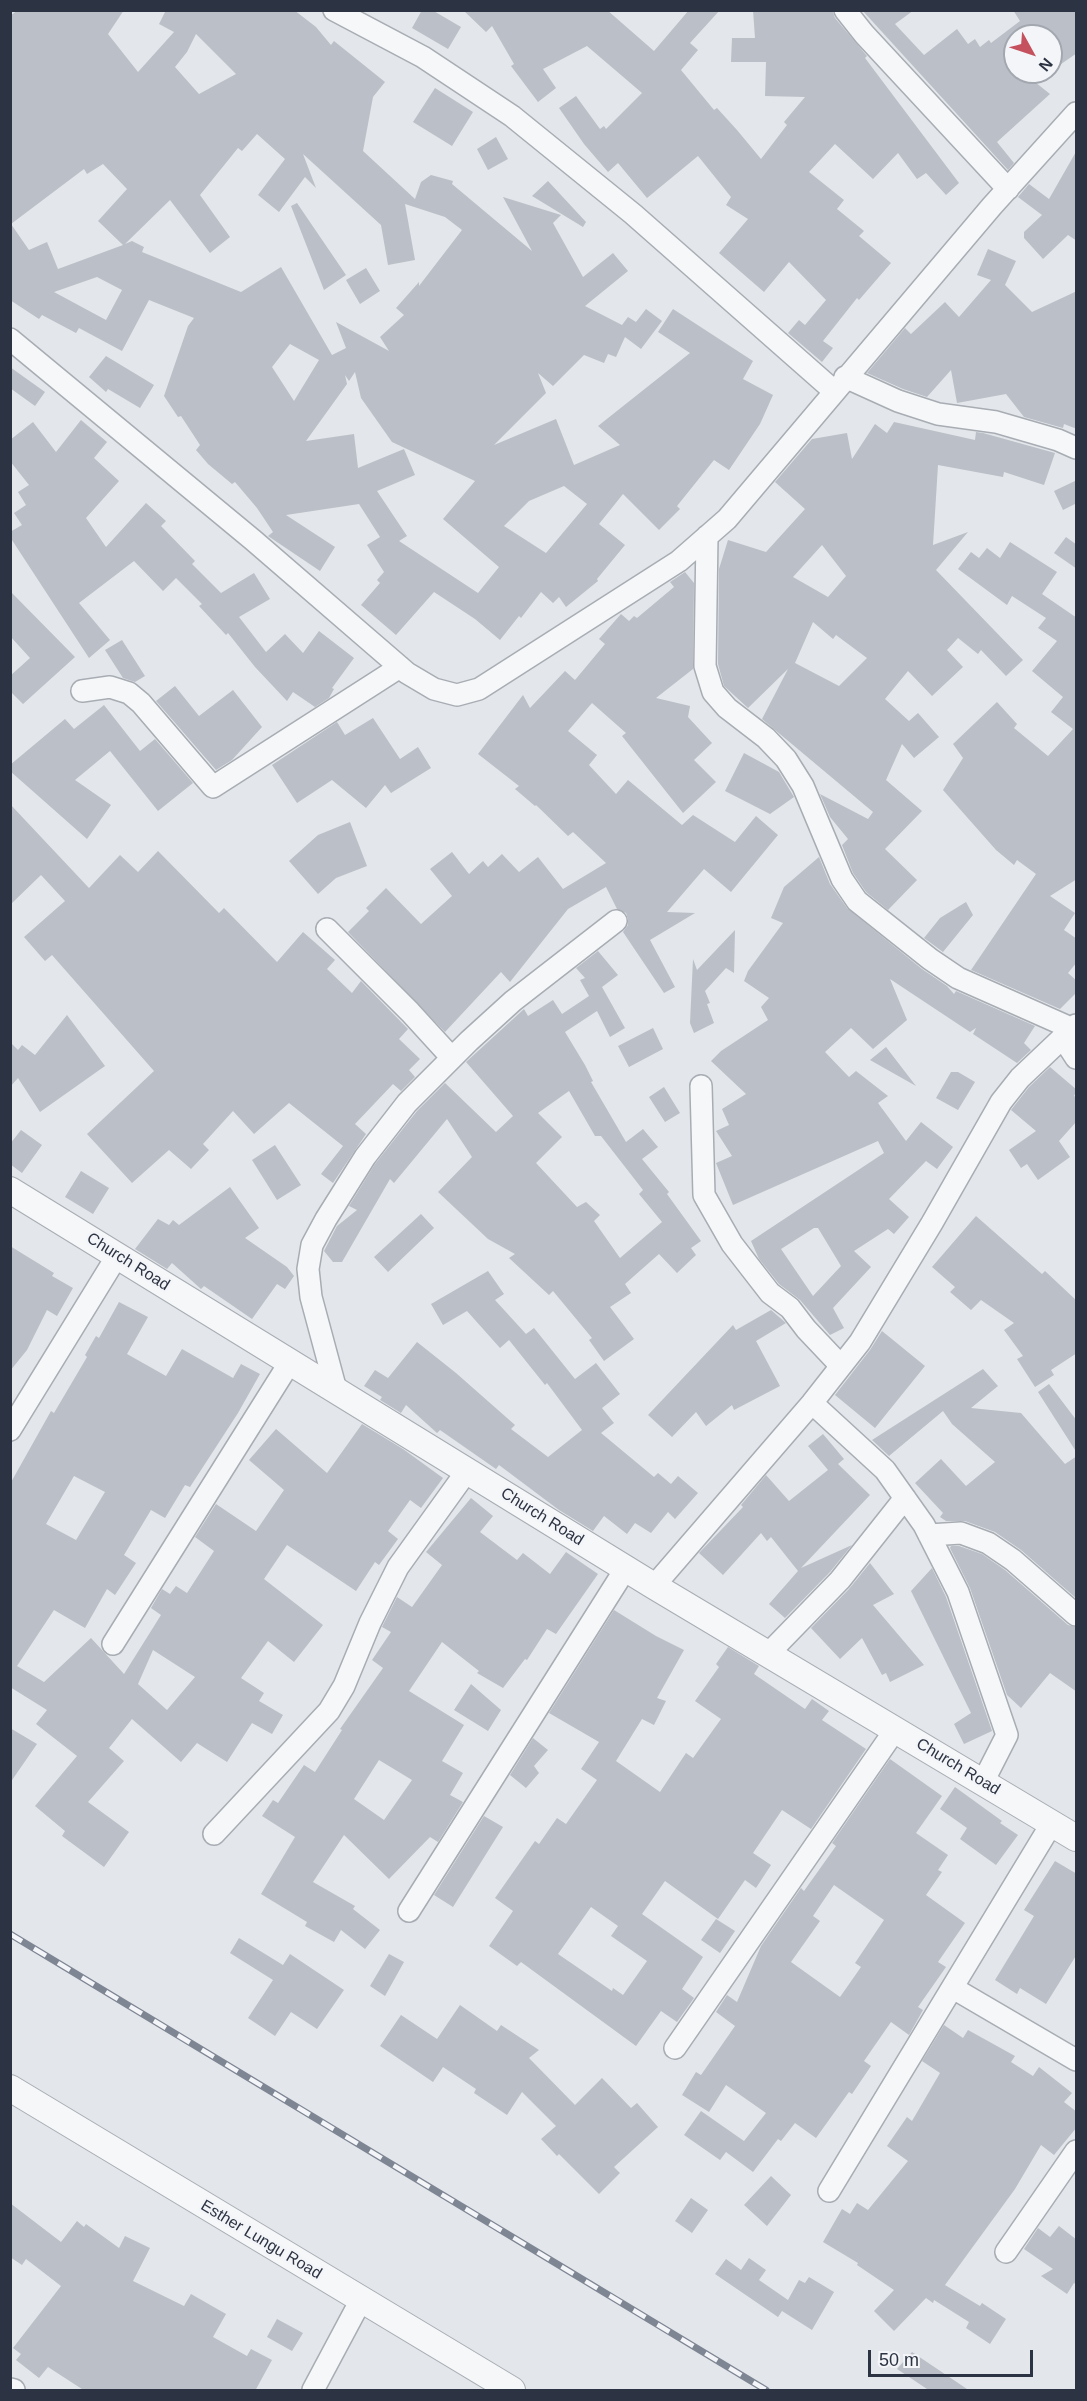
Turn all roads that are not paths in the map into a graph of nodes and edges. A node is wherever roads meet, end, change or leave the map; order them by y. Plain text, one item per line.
1 (334, 10) edge
2 (845, 10) edge
3 (1077, 113) edge
4 (1008, 189) junction
5 (10, 339) edge
6 (840, 384) junction
7 (1077, 448) edge
8 (707, 536) junction
9 (400, 667) junction
10 (82, 691) dead end
11 (616, 921) dead end
12 (327, 929) dead end
13 (1071, 1031) edge
14 (452, 1058) junction
15 (1077, 1058) edge
16 (701, 1086) dead end
17 (10, 1190) edge
18 (117, 1256) junction
19 (290, 1362) junction
20 (841, 1366) junction
21 (336, 1390) junction
22 (812, 1403) junction
23 (10, 1430) edge
24 (467, 1471) junction
25 (905, 1498) junction
26 (929, 1535) junction
27 (626, 1568) junction
28 (654, 1586) junction
29 (1077, 1615) edge
30 (113, 1644) dead end
31 (768, 1654) junction
32 (895, 1730) junction
33 (983, 1782) junction
34 (1052, 1823) junction
35 (214, 1834) dead end
36 (1077, 1838) edge
37 (409, 1911) dead end
38 (953, 1988) junction
39 (675, 2048) dead end
40 (1077, 2060) edge
41 (10, 2088) edge
42 (1077, 2151) edge
43 (829, 2191) dead end
44 (1006, 2252) dead end
45 (361, 2300) junction
46 (313, 2391) edge
47 (512, 2391) edge

1 - 6 street
2 - 4 street
3 - 4 street
4 - 6 street
5 - 9 street
6 - 7 street
6 - 8 street
8 - 9 street
8 - 13 street
9 - 10 street
11 - 14 street
12 - 14 street
13 - 15 street
13 - 20 street
14 - 21 street
16 - 20 street
17 - 18 street, Church Road
18 - 19 street, Church Road
18 - 23 street
19 - 21 street, Church Road
19 - 30 street
20 - 22 street
21 - 24 street, Church Road
22 - 25 street
22 - 28 street
24 - 27 street, Church Road
24 - 35 street
25 - 26 street
25 - 31 street
26 - 29 street
26 - 33 street
27 - 28 street, Church Road
27 - 37 street
28 - 31 street, Church Road
31 - 32 street, Church Road
32 - 33 street, Church Road
32 - 39 street
33 - 34 street, Church Road
34 - 36 street, Church Road
34 - 38 street
38 - 40 street
38 - 43 street
41 - 45 street, Esther Lungu Road
42 - 44 street
45 - 46 street
45 - 47 street, Esther Lungu Road

